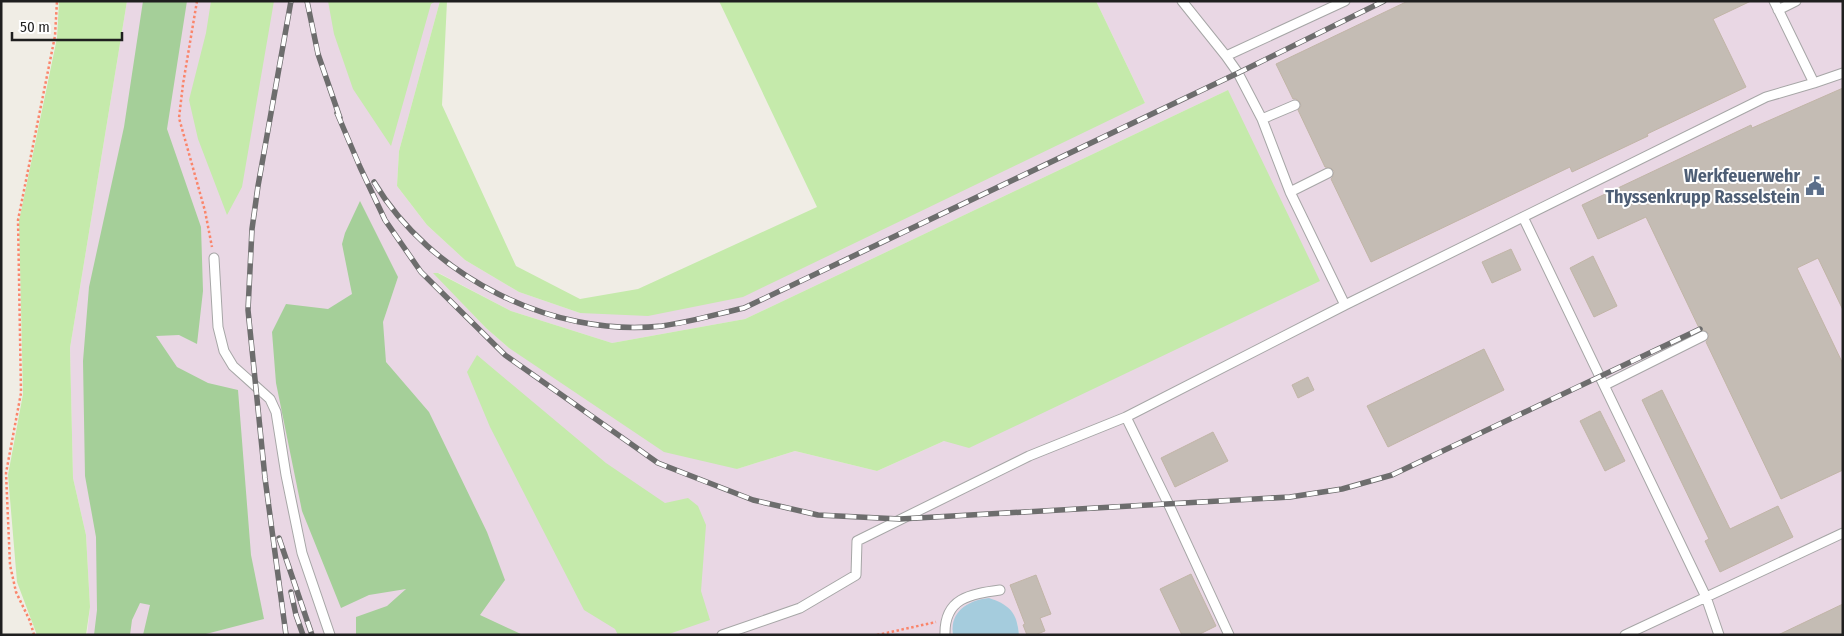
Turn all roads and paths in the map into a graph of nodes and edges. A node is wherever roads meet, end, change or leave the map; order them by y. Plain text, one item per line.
1 (57, 1) edge
2 (198, 1) edge
3 (1182, 1) edge
4 (1345, 1) edge
5 (1796, 1) edge
6 (1776, 6) edge
7 (1226, 56) junction
8 (1843, 73) edge
9 (1814, 83) junction
10 (1295, 105) dead end
11 (1262, 118) junction
12 (1328, 173) dead end
13 (1290, 192) junction
14 (1523, 217) junction
15 (214, 258) joint
16 (1345, 304) junction
17 (1703, 336) dead end
18 (1605, 385) junction
19 (1126, 417) junction
20 (1843, 533) edge
21 (1000, 590) dead end
22 (1706, 597) junction
23 (945, 620) junction
24 (34, 635) edge
25 (330, 635) edge
26 (722, 635) edge
27 (877, 635) edge
28 (945, 635) edge
29 (1229, 635) edge
30 (1625, 635) edge
31 (1720, 635) edge

1 - 24 path
2 - 15 path
3 - 7 lane
4 - 7 lane
5 - 6 lane
6 - 9 lane
7 - 11 lane
8 - 9 lane
9 - 14 lane
10 - 11 lane
11 - 13 lane
12 - 13 lane
13 - 16 lane
14 - 16 lane
14 - 18 lane
15 - 25 lane
16 - 19 lane
17 - 18 lane
18 - 22 lane
19 - 26 lane
19 - 29 lane
20 - 22 lane
21 - 23 lane
22 - 30 lane
22 - 31 lane
23 - 27 path
23 - 28 lane

